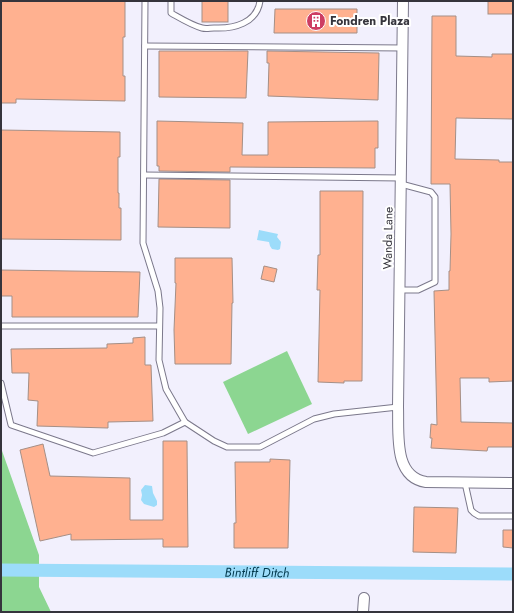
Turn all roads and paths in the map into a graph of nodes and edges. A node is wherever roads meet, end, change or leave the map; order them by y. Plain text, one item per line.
1 (145, 1) edge
2 (171, 1) edge
3 (260, 1) edge
4 (403, 1) edge
5 (145, 46) junction
6 (403, 48) junction
7 (144, 175) junction
8 (401, 181) junction
9 (400, 290) junction
10 (1, 326) edge
11 (159, 326) junction
12 (1, 383) edge
13 (398, 407) junction
14 (185, 422) junction
15 (465, 483) junction
16 (513, 483) edge
17 (513, 516) edge
18 (364, 598) dead end
19 (363, 612) edge

1 - 5 lane
2 - 3 lane
4 - 6 street, Wanda Lane
5 - 6 lane
5 - 7 lane
6 - 8 street, Wanda Lane
7 - 8 lane
7 - 11 lane
8 - 9 street, Wanda Lane
8 - 9 lane
9 - 13 street, Wanda Lane
10 - 11 lane
11 - 14 lane
12 - 14 lane
13 - 14 lane
13 - 15 street, Wanda Lane
15 - 16 street
15 - 17 lane
18 - 19 street

